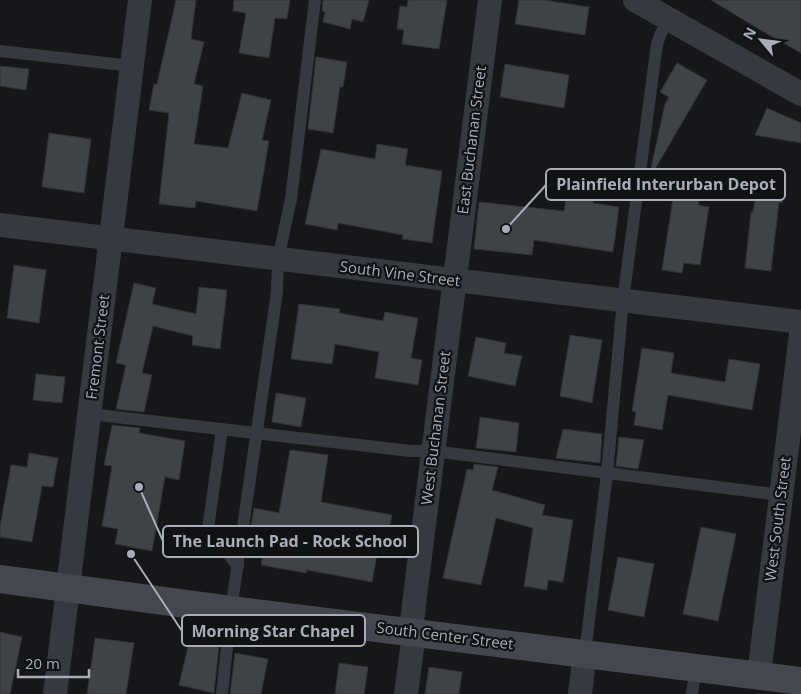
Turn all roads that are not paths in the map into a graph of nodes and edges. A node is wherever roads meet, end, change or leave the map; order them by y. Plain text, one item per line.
1 (140, 0) edge
2 (315, 0) edge
3 (490, 0) edge
4 (635, 0) edge
5 (668, 19) junction
6 (0, 51) edge
7 (132, 66) junction
8 (801, 94) edge
9 (0, 226) edge
10 (111, 239) junction
11 (278, 259) junction
12 (454, 280) junction
13 (623, 300) junction
14 (801, 322) edge
15 (801, 334) edge
16 (90, 414) junction
17 (222, 429) junction
18 (257, 433) junction
19 (433, 452) junction
20 (607, 474) junction
21 (781, 495) junction
22 (238, 566) junction
23 (0, 579) edge
24 (68, 589) junction
25 (231, 610) junction
26 (411, 631) junction
27 (585, 653) junction
28 (696, 667) junction
29 (801, 681) edge
30 (768, 682) edge
31 (55, 694) edge
32 (222, 694) edge
33 (406, 694) edge
34 (580, 694) edge
35 (692, 694) edge

1 - 7 street, Fremont Street
2 - 11 lane
3 - 12 street, East Buchanan Street
4 - 5 street
5 - 8 street
5 - 13 lane
6 - 7 lane
7 - 10 street, Fremont Street
9 - 10 street, South Vine Street
10 - 11 street, South Vine Street
10 - 16 street, Fremont Street
11 - 12 street, South Vine Street
11 - 18 lane
12 - 13 street, South Vine Street
12 - 19 street, West Buchanan Street
13 - 14 street, South Vine Street
13 - 20 lane
15 - 21 street, West South Street
16 - 17 lane
16 - 24 street, Fremont Street
17 - 18 lane
17 - 22 lane
18 - 19 lane
18 - 22 lane
19 - 20 lane
19 - 26 street, West Buchanan Street
20 - 21 lane
20 - 27 lane
21 - 30 street, West South Street
22 - 25 lane
23 - 24 main road, South Center Street
24 - 25 main road, South Center Street
24 - 31 street, Fremont Street
25 - 26 main road, South Center Street
25 - 32 lane
26 - 27 main road, South Center Street
26 - 33 street, West Buchanan Street
27 - 28 main road, South Center Street
27 - 34 street
28 - 30 main road, South Center Street
28 - 35 lane
29 - 30 main road, South Center Street

